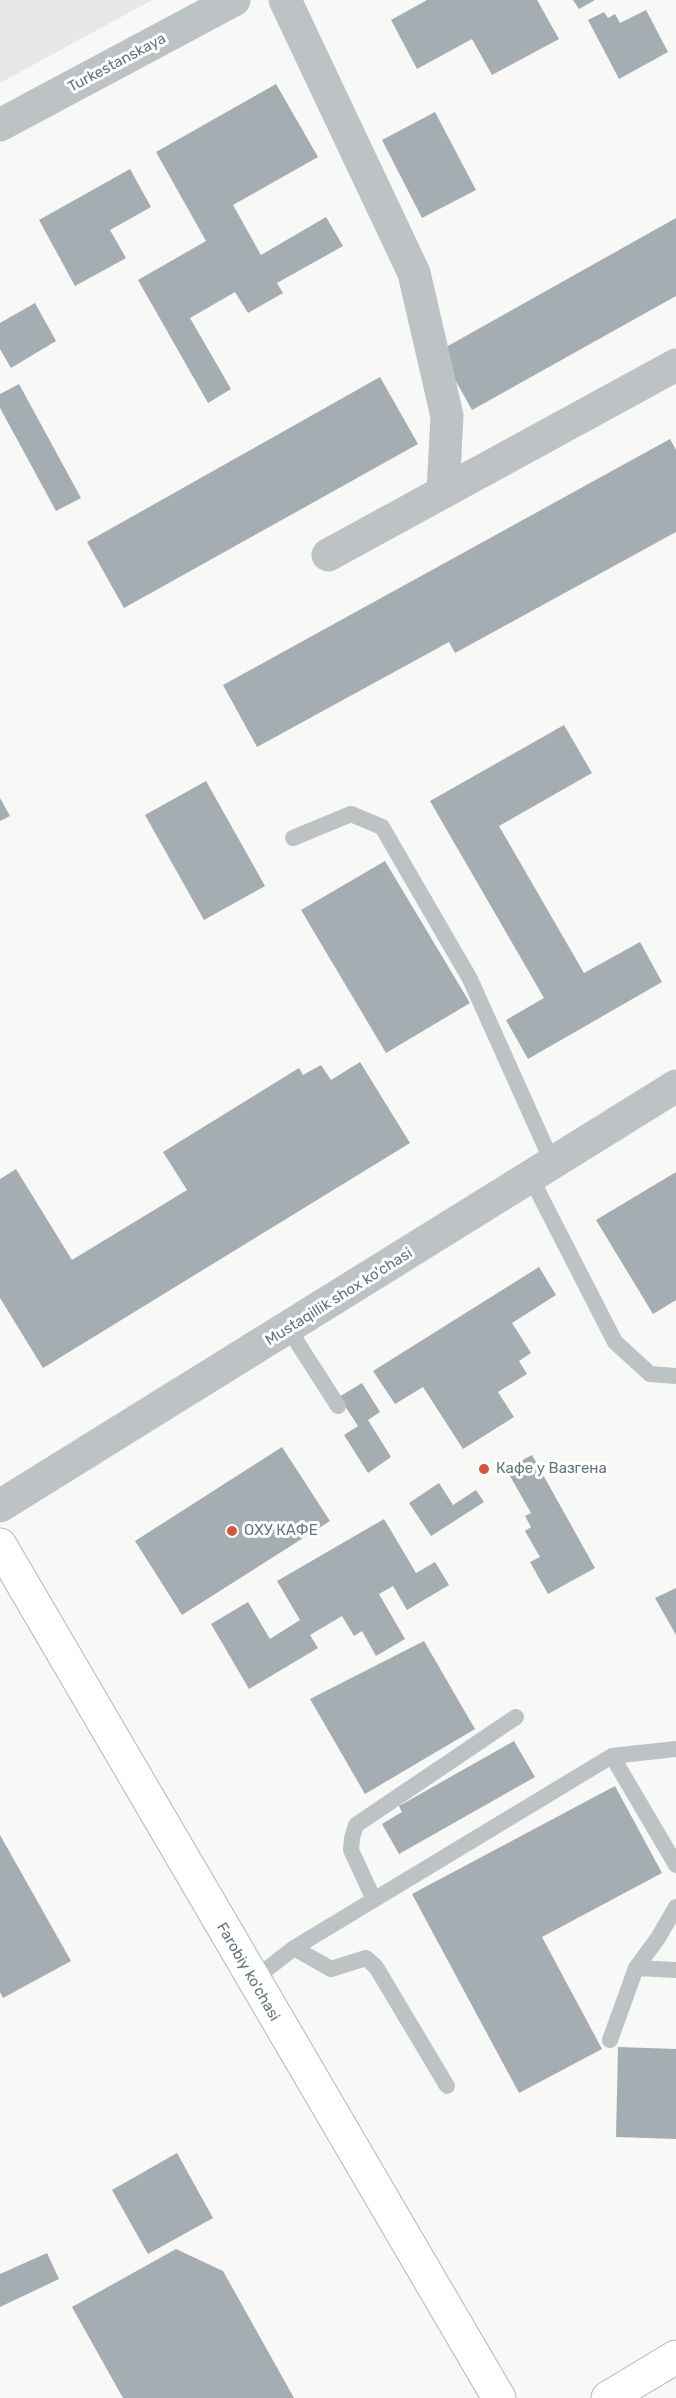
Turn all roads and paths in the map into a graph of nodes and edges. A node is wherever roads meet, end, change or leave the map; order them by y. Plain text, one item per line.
1 (234, 0) edge
2 (285, 0) edge
3 (0, 125) edge
4 (676, 365) edge
5 (442, 492) junction
6 (328, 555) dead end
7 (293, 838) dead end
8 (676, 1086) edge
9 (542, 1171) junction
10 (288, 1328) junction
11 (676, 1376) edge
12 (338, 1406) dead end
13 (0, 1506) edge
14 (0, 1545) edge
15 (516, 1717) dead end
16 (676, 1749) edge
17 (612, 1756) junction
18 (676, 1865) edge
19 (374, 1900) junction
20 (676, 1907) edge
21 (294, 1948) junction
22 (636, 1968) junction
23 (676, 1970) edge
24 (253, 1980) junction
25 (610, 2040) dead end
26 (447, 2086) dead end
27 (676, 2357) edge
28 (498, 2398) edge
29 (608, 2398) edge

1 - 3 street, Turkestanskaya
2 - 5 street
4 - 5 street
5 - 6 street
7 - 9 lane
8 - 9 street, Mustaqillik shox ko'chasi
9 - 10 street, Mustaqillik shox ko'chasi
9 - 11 lane
10 - 12 lane
10 - 13 street, Mustaqillik shox ko'chasi
14 - 24 main road, Farobiy ko'chasi
15 - 19 lane
16 - 17 lane
17 - 18 lane
17 - 19 lane
19 - 21 lane
20 - 22 lane
21 - 24 lane
21 - 26 lane
22 - 23 lane
22 - 25 lane
24 - 28 main road, Farobiy ko'chasi
27 - 29 main road

